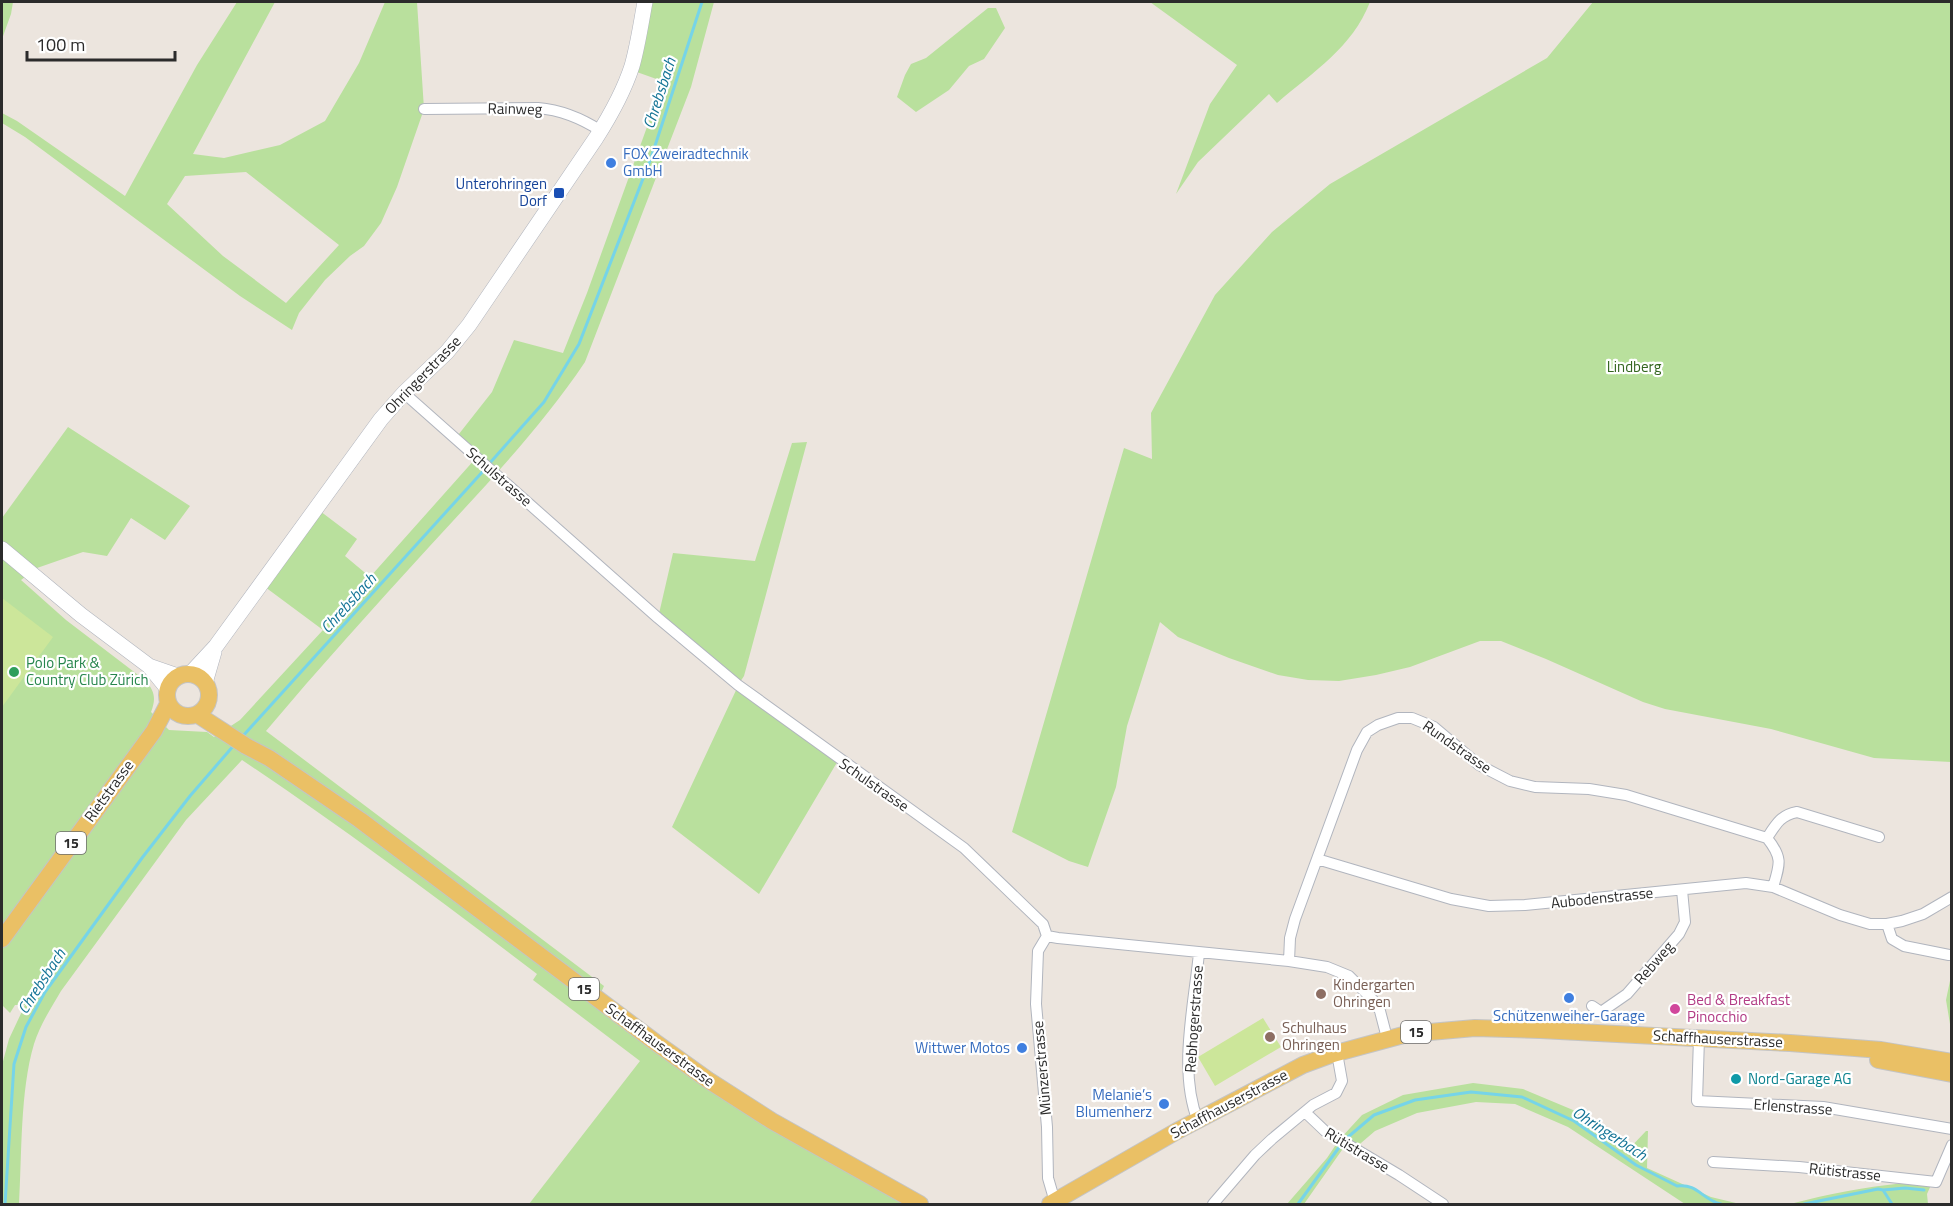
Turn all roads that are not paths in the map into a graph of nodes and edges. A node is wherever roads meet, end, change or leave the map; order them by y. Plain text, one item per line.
1 (645, 2) edge
2 (424, 109) dead end
3 (601, 131) junction
4 (404, 393) junction
5 (2, 549) edge
6 (216, 646) junction
7 (205, 683) junction
8 (176, 691) junction
9 (203, 709) junction
10 (1880, 837) dead end
11 (1767, 838) junction
12 (1317, 859) junction
13 (1773, 887) junction
14 (1683, 890) junction
15 (1952, 897) edge
16 (1887, 924) junction
17 (1047, 936) junction
18 (2, 939) edge
19 (1199, 953) junction
20 (1949, 955) dead end
21 (1289, 961) junction
22 (1592, 1005) dead end
23 (1387, 1038) junction
24 (1699, 1038) junction
25 (1816, 1045) junction
26 (1337, 1053) junction
27 (1952, 1062) edge
28 (1952, 1074) edge
29 (1305, 1112) junction
30 (1198, 1120) junction
31 (1952, 1129) edge
32 (1952, 1145) edge
33 (1713, 1162) dead end
34 (1052, 1203) edge
35 (1438, 1203) edge
36 (920, 1204) edge
37 (1213, 1204) edge

1 - 3 main road, Ohringerstrasse
2 - 3 street, Rainweg
3 - 4 main road, Ohringerstrasse
4 - 6 main road, Ohringerstrasse
4 - 17 street, Schulstrasse
5 - 8 main road
6 - 7 main road, Ohringerstrasse
6 - 8 main road, Ohringerstrasse
7 - 8 main road
7 - 9 main road
8 - 9 main road
8 - 18 main road, Rietstrasse / 15
9 - 36 main road, Schaffhauserstrasse / 15
10 - 11 street
11 - 12 street, Rundstrasse
11 - 13 street
12 - 14 street, Aubodenstrasse
12 - 21 street, Rundstrasse
13 - 14 street, Aubodenstrasse
13 - 16 street, Aubodenstrasse
14 - 22 street, Rebweg
15 - 16 street, Aubodenstrasse
16 - 20 street
17 - 19 street
17 - 34 street, Münzerstrasse
19 - 21 street
19 - 30 street, Rebhogerstrasse
21 - 23 street
23 - 24 main road, Schaffhauserstrasse / 15
23 - 26 main road, Schaffhauserstrasse / 15
24 - 25 main road, Schaffhauserstrasse / 15
24 - 31 street, Erlenstrasse
25 - 27 main road, Schaffhauserstrasse / 15
25 - 28 main road, Schaffhauserstrasse / 15
26 - 29 street
26 - 30 main road, Schaffhauserstrasse / 15
29 - 35 street, Rütistrasse
29 - 37 street
30 - 34 main road, Schaffhauserstrasse / 15
32 - 33 street, Rütistrasse

